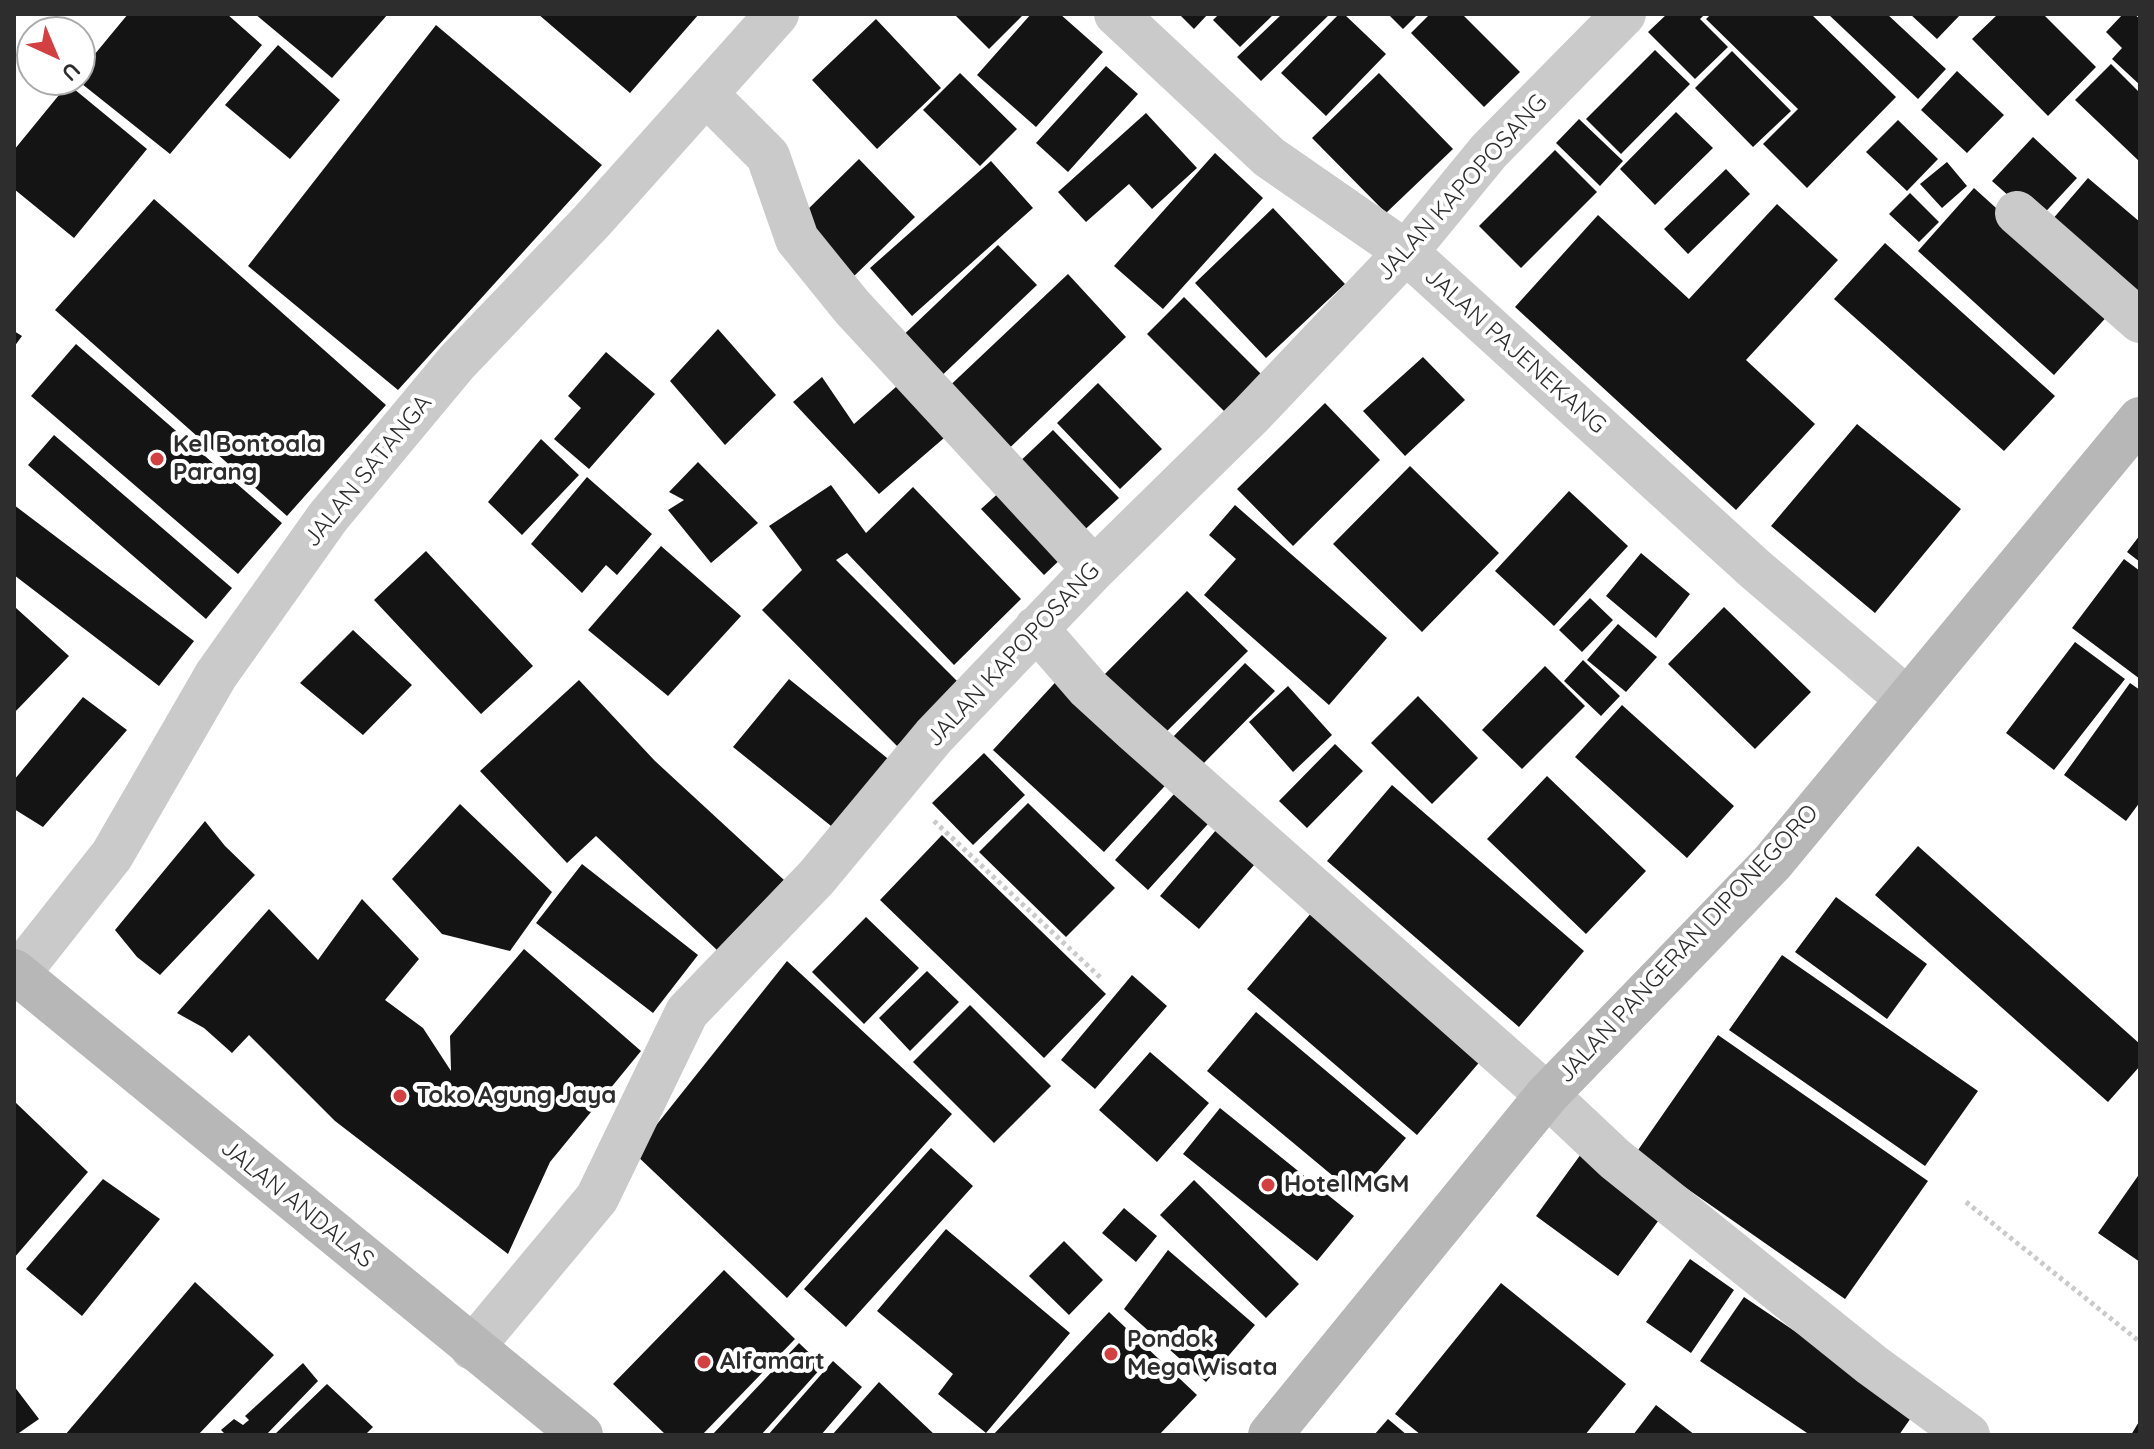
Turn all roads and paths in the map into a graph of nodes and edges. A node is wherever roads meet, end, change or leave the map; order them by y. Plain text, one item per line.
1 (777, 14) edge
2 (1116, 14) edge
3 (1624, 14) edge
4 (706, 94) junction
5 (2017, 213) dead end
6 (1406, 252) junction
7 (2140, 321) edge
8 (2140, 419) edge
9 (1094, 569) junction
10 (1036, 628) junction
11 (1906, 698) junction
12 (896, 785) junction
13 (16, 972) edge
14 (1102, 979) dead end
15 (1547, 1095) junction
16 (1966, 1202) dead end
17 (2140, 1342) edge
18 (472, 1348) junction
19 (581, 1435) edge
20 (1270, 1435) edge
21 (1968, 1435) edge

1 - 4 street, JALAN SATANGA
2 - 6 street, JALAN PAJENEKANG
3 - 6 street, JALAN KAPOPOSANG
4 - 9 street
4 - 13 street, JALAN SATANGA
5 - 7 street
6 - 9 street, JALAN KAPOPOSANG
6 - 11 street, JALAN PAJENEKANG
8 - 11 street, JALAN PANGERAN DIPONEGORO
9 - 10 street, JALAN KAPOPOSANG
10 - 12 street, JALAN KAPOPOSANG
10 - 15 street
11 - 15 street, JALAN PANGERAN DIPONEGORO
12 - 14 path
12 - 18 street, JALAN KAPOPOSANG
13 - 18 street, JALAN ANDALAS
15 - 20 street, JALAN PANGERAN DIPONEGORO
15 - 21 street
16 - 17 path
18 - 19 street, JALAN ANDALAS

